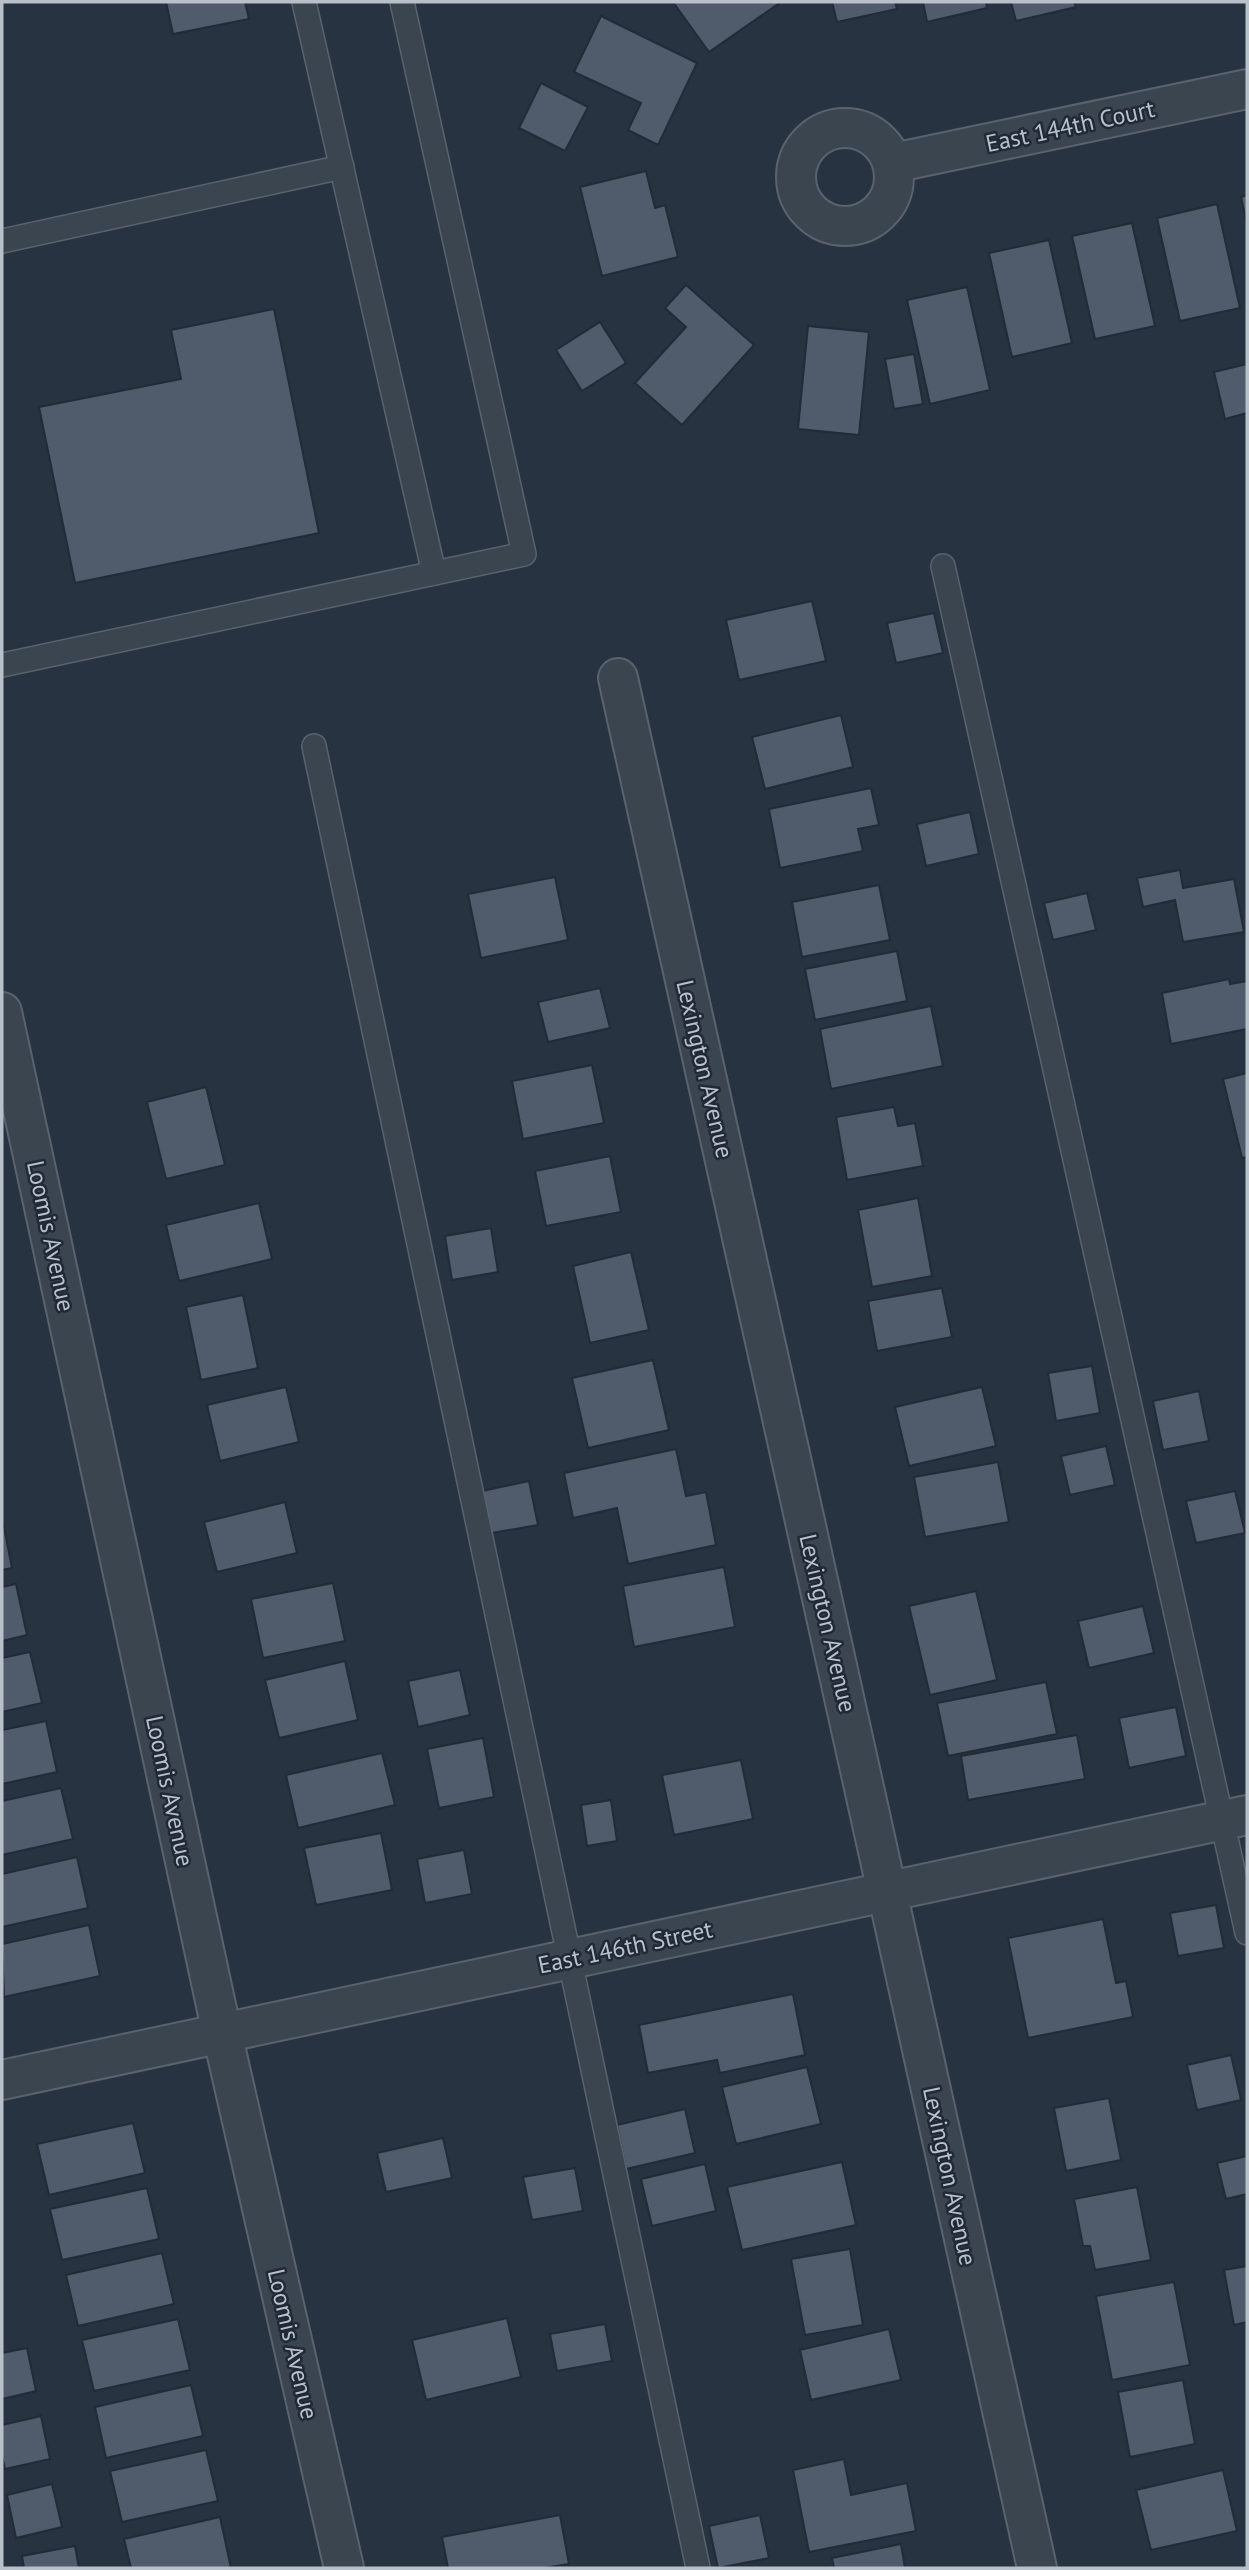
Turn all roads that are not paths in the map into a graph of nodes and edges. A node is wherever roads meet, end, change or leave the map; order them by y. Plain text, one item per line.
1 (304, 2) edge
2 (402, 2) edge
3 (1247, 89) edge
4 (893, 163) dead end
5 (342, 167) junction
6 (2, 241) edge
7 (943, 566) dead end
8 (434, 573) junction
9 (2, 665) edge
10 (618, 677) dead end
11 (314, 746) dead end
12 (2, 1012) edge
13 (16, 1142) edge
14 (1235, 1818) edge
15 (887, 1892) junction
16 (1247, 1933) edge
17 (570, 1959) junction
18 (222, 2033) junction
19 (2, 2080) edge
20 (344, 2568) edge
21 (698, 2568) edge
22 (1037, 2568) edge

1 - 5 lane
2 - 8 lane
3 - 4 street, East 144th Court
5 - 6 lane
5 - 8 lane
7 - 14 lane
8 - 9 lane
10 - 15 street, Lexington Avenue
11 - 17 lane
12 - 13 street, Loomis Avenue
13 - 18 street, Loomis Avenue
14 - 15 street, East 146th Street
14 - 16 lane
15 - 17 street, East 146th Street
15 - 22 street, Lexington Avenue
17 - 18 street, East 146th Street
17 - 21 lane
18 - 19 street, East 146th Street
18 - 20 street, Loomis Avenue

